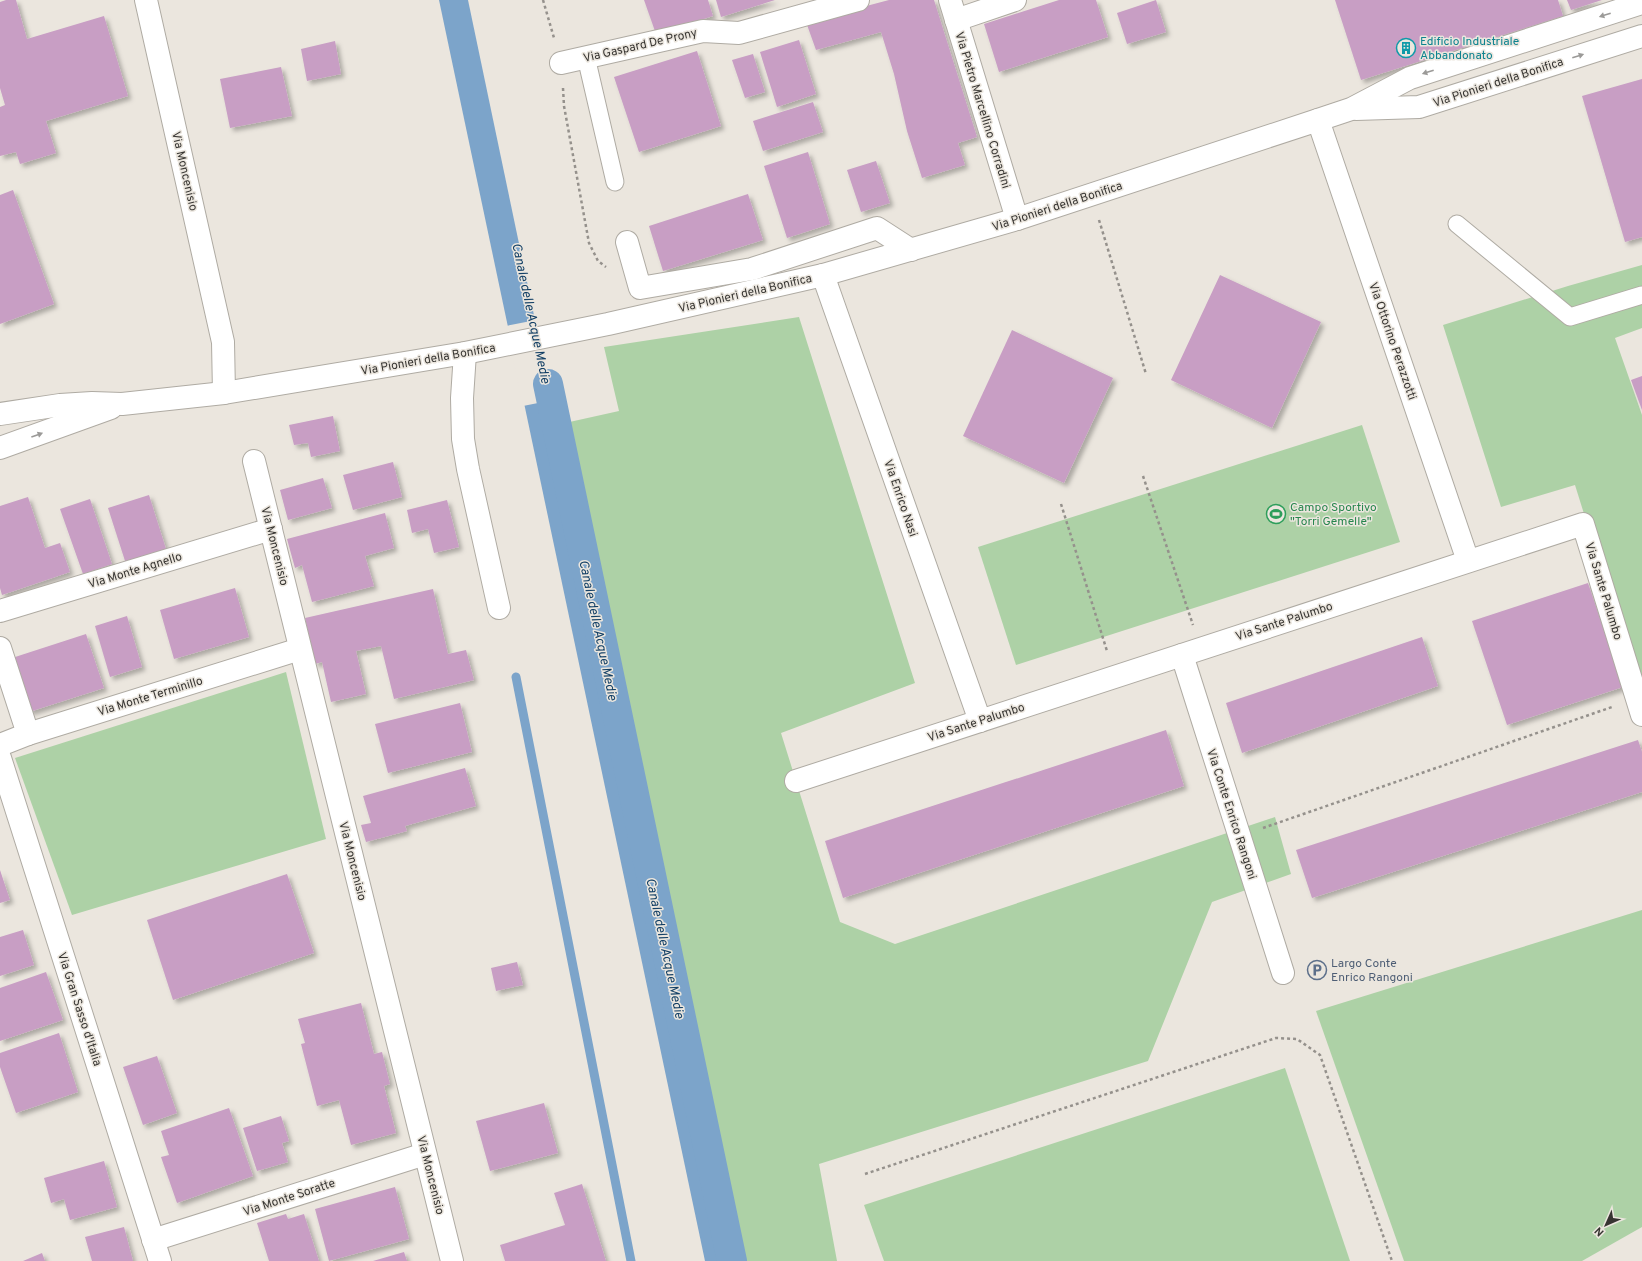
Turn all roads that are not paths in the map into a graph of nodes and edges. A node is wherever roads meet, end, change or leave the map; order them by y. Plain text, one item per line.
1 (146, 0) edge
2 (858, 0) edge
3 (1015, 0) edge
4 (1642, 3) edge
5 (953, 10) edge
6 (1642, 36) edge
7 (586, 57) junction
8 (561, 63) road end
9 (1351, 109) junction
10 (1318, 120) junction
11 (615, 182) dead end
12 (1017, 219) junction
13 (1458, 224) dead end
14 (627, 242) dead end
15 (911, 250) junction
16 (822, 275) junction
17 (1642, 295) edge
18 (223, 342) junction
19 (465, 353) junction
20 (246, 389) junction
21 (224, 393) junction
22 (122, 404) junction
23 (0, 414) edge
24 (0, 448) edge
25 (254, 461) dead end
26 (271, 530) junction
27 (1468, 561) junction
28 (499, 608) dead end
29 (0, 610) edge
30 (0, 648) edge
31 (300, 649) junction
32 (1191, 652) junction
33 (1640, 707) edge
34 (980, 721) junction
35 (28, 734) junction
36 (0, 745) edge
37 (0, 758) edge
38 (796, 781) dead end
39 (1283, 973) dead end
40 (425, 1154) junction
41 (153, 1240) junction
42 (160, 1261) edge
43 (452, 1261) edge

1 - 18 street, Via Moncenisio
2 - 7 street, Via Gaspard De Prony
3 - 5 street
4 -> 9 street, Via Pionieri della Bonifica
5 - 12 street, Via Pietro Marcellino Corradini
9 -> 6 street, Via Pionieri della Bonifica
7 - 8 street, Via Gaspard De Prony
7 - 11 lane
9 - 10 street, Via Pionieri della Bonifica
10 - 12 street, Via Pionieri della Bonifica
10 - 27 street, Via Ottorino Perazzotti
12 - 15 street, Via Pionieri della Bonifica
13 - 17 lane
14 - 15 street
15 - 16 street, Via Pionieri della Bonifica
16 - 19 street, Via Pionieri della Bonifica
16 - 34 street, Via Enrico Nasi
18 - 20 street, Via Moncenisio
18 - 21 street, Via Moncenisio
19 - 20 street, Via Pionieri della Bonifica
19 - 28 street
20 - 21 street, Via Pionieri della Bonifica
21 - 22 street, Via Pionieri della Bonifica
22 - 23 street, Via Pionieri della Bonifica
24 -> 22 street, Via Pionieri della Bonifica
25 - 26 street, Via Moncenisio
26 - 29 street, Via Monte Agnello
26 - 31 street, Via Moncenisio
27 - 32 street, Via Sante Palumbo
27 - 33 street, Via Sante Palumbo
30 - 35 street
31 - 35 street, Via Monte Terminillo
31 - 40 street, Via Moncenisio
32 - 34 street, Via Sante Palumbo
32 - 39 street, Via Conte Enrico Rangoni
34 - 38 street, Via Sante Palumbo
35 - 36 street, Via Monte Terminillo
37 - 41 street, Via Gran Sasso d'Italia
40 - 41 street, Via Monte Soratte
40 - 43 street, Via Moncenisio
41 - 42 street, Via Gran Sasso d'Italia

